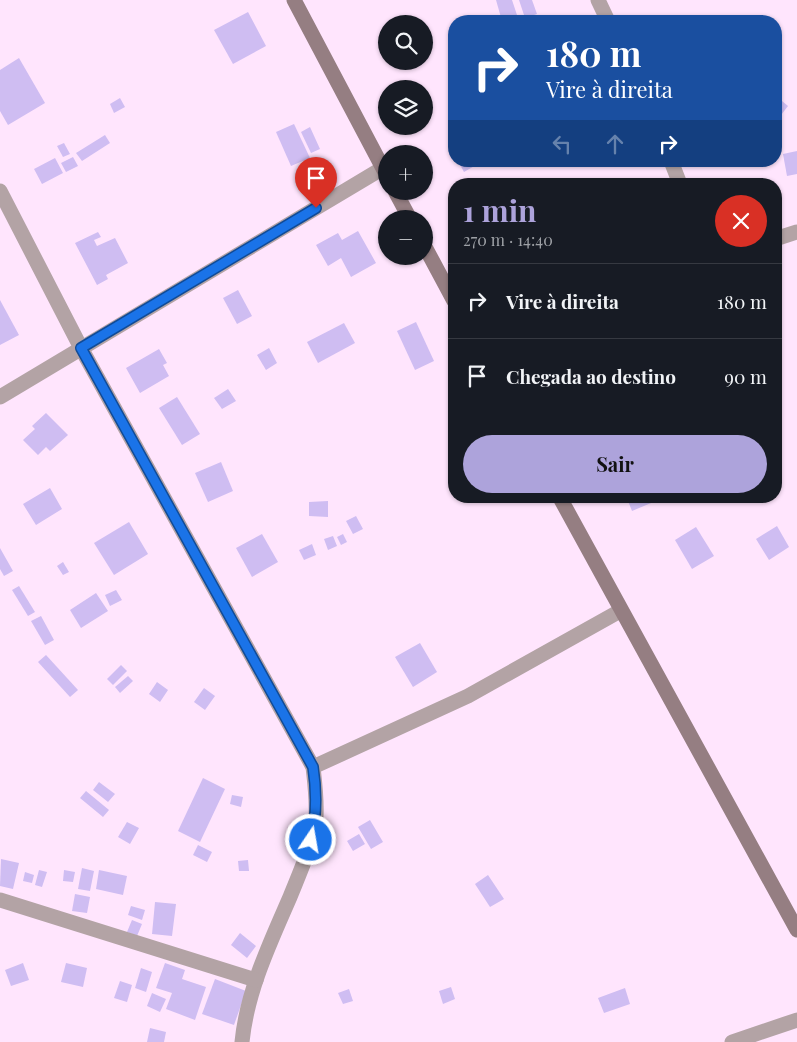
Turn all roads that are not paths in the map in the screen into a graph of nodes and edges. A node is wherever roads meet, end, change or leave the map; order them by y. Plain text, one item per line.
1 (294, 0) edge
2 (598, 0) edge
3 (605, 15) edge
4 (378, 160) edge
5 (378, 175) edge
6 (0, 191) edge
7 (797, 232) edge
8 (782, 237) edge
9 (433, 262) edge
10 (448, 290) edge
11 (81, 348) junction
12 (0, 397) edge
13 (563, 503) edge
14 (620, 611) junction
15 (313, 767) junction
16 (0, 900) edge
17 (797, 930) edge
18 (256, 980) junction
19 (797, 1020) edge
20 (242, 1042) edge
21 (732, 1042) edge

1 - 4 street
2 - 3 street
5 - 11 street
6 - 11 street
7 - 8 street
9 - 10 street
11 - 12 street
11 - 15 street
13 - 14 street
14 - 15 street
14 - 17 street
15 - 18 street
16 - 18 street
18 - 20 street
19 - 21 street

